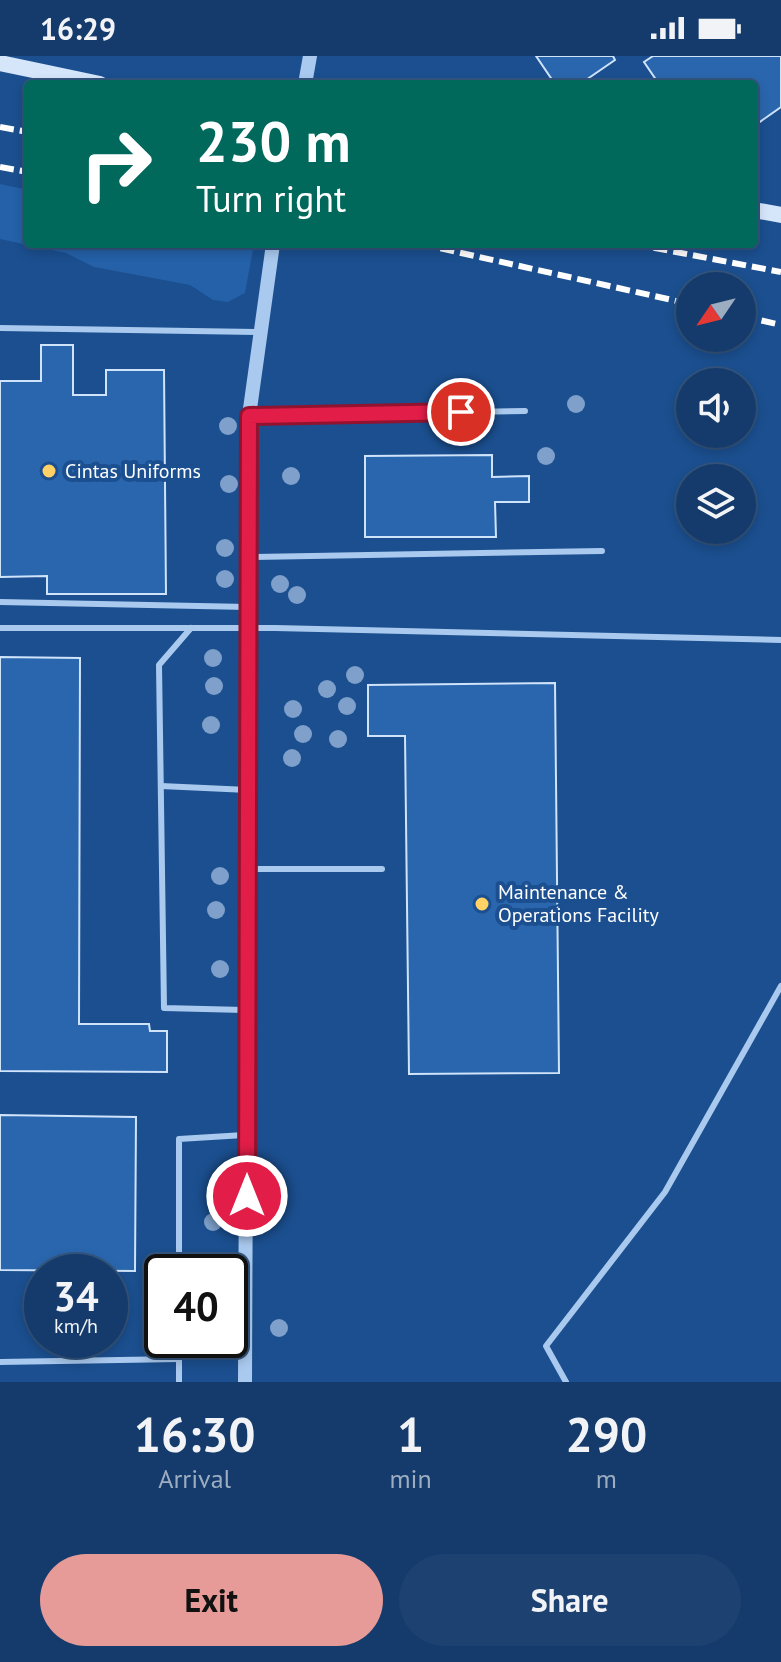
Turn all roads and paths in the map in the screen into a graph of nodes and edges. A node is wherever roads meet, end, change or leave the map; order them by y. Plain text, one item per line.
1 (8, 56) edge
2 (310, 56) edge
3 (0, 62) edge
4 (82, 80) edge
5 (306, 80) edge
6 (758, 211) edge
7 (781, 215) edge
8 (272, 248) edge
9 (0, 328) edge
10 (260, 332) junction
11 (525, 411) dead end
12 (249, 416) junction
13 (602, 551) dead end
14 (249, 557) junction
15 (0, 602) edge
16 (249, 607) junction
17 (0, 628) edge
18 (191, 628) junction
19 (249, 628) junction
20 (781, 640) edge
21 (161, 786) junction
22 (248, 790) junction
23 (248, 869) junction
24 (382, 869) dead end
25 (781, 986) edge
26 (248, 1010) junction
27 (248, 1135) junction
28 (179, 1254) edge
29 (179, 1359) joint
30 (0, 1362) edge
31 (179, 1382) edge
32 (245, 1382) edge
33 (566, 1382) edge

1 - 3 street
2 - 5 street
3 - 4 main road
6 - 7 main road
8 - 10 street
9 - 10 lane
10 - 12 street
11 - 12 lane
12 - 14 street
13 - 14 lane
14 - 16 street
15 - 16 lane
16 - 19 street
17 - 18 lane
18 - 19 lane
18 - 21 lane
19 - 20 lane
19 - 22 street
21 - 22 lane
21 - 26 lane
22 - 23 street
23 - 24 lane
23 - 26 street
25 - 33 lane
26 - 27 street
27 - 28 lane
27 - 32 street
29 - 30 lane
29 - 31 lane

